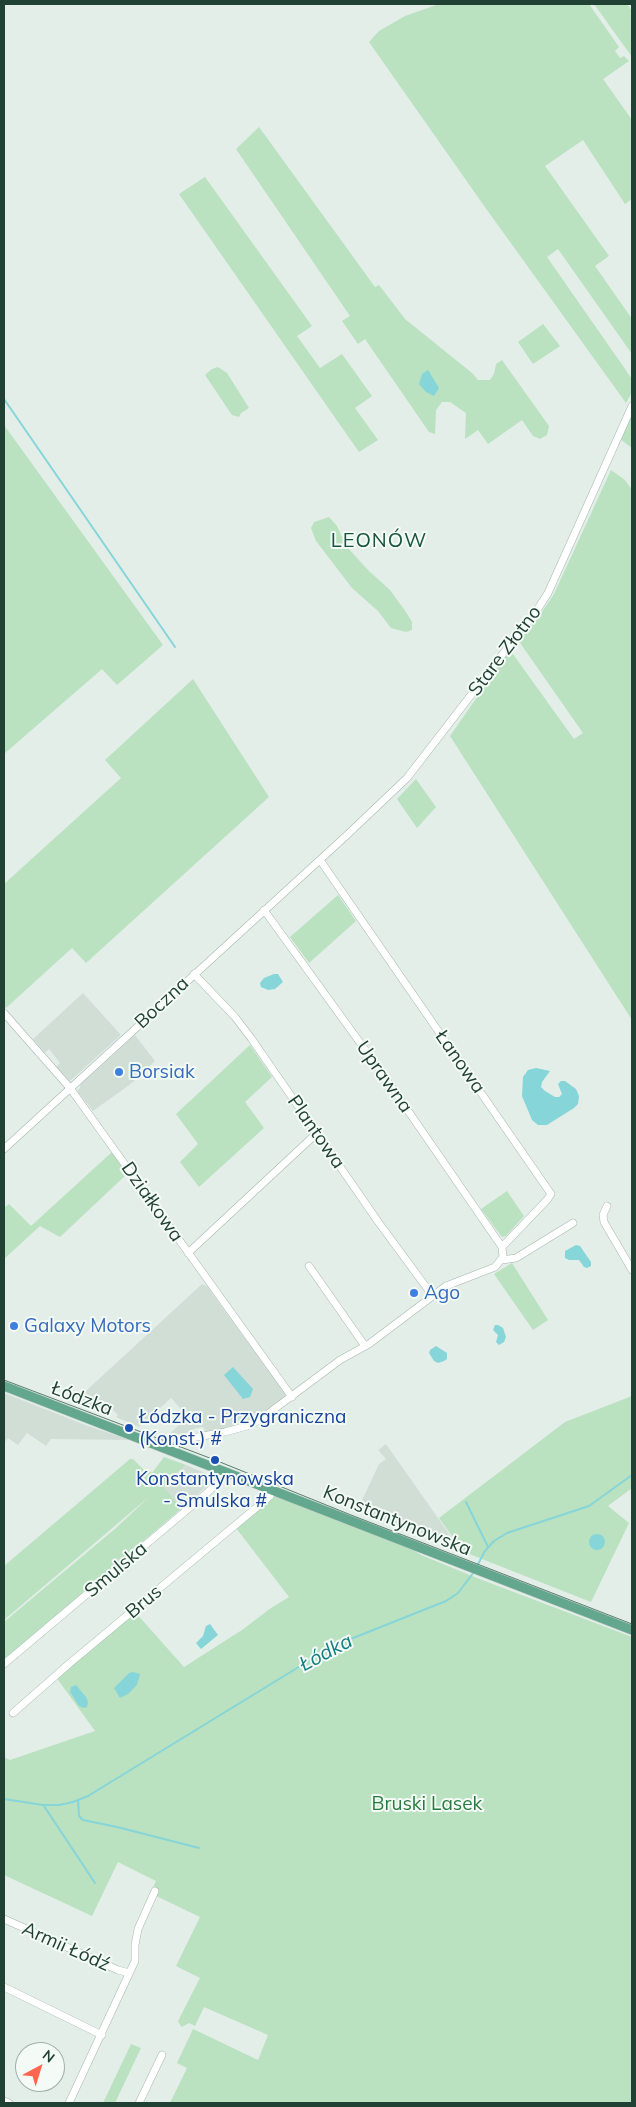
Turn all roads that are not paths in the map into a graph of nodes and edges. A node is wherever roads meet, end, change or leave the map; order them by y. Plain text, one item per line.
1 (632, 406) edge
2 (321, 859) junction
3 (264, 910) junction
4 (194, 974) junction
5 (4, 1014) edge
6 (70, 1088) junction
7 (317, 1133) junction
8 (4, 1149) edge
9 (607, 1206) dead end
10 (573, 1223) dead end
11 (502, 1247) junction
12 (188, 1252) junction
13 (502, 1260) junction
14 (309, 1266) dead end
15 (632, 1270) edge
16 (432, 1296) junction
17 (365, 1346) junction
18 (4, 1386) edge
19 (292, 1397) junction
20 (149, 1442) joint
21 (172, 1451) junction
22 (224, 1472) junction
23 (273, 1490) junction
24 (632, 1630) edge
25 (4, 1664) edge
26 (13, 1713) dead end
27 (155, 1890) dead end
28 (4, 1919) edge
29 (129, 1973) junction
30 (4, 1987) edge
31 (102, 2035) junction
32 (162, 2055) dead end
33 (4, 2101) edge
34 (9, 2103) edge
35 (69, 2103) edge
36 (139, 2103) edge

1 - 2 street, Stare Złotno
2 - 3 street, Boczna
2 - 11 street, Łanowa
3 - 4 street, Boczna
3 - 11 street, Uprawna
4 - 6 street, Boczna
4 - 7 street, Plantowa
5 - 6 street, Działkowa
6 - 8 street, Boczna
6 - 12 street, Działkowa
7 - 12 street
7 - 16 street, Plantowa
9 - 15 street
10 - 13 street
11 - 13 street
12 - 19 street, Działkowa
13 - 16 street
14 - 17 street
16 - 17 street
17 - 19 street
18 - 20 main road, Łódzka
19 - 21 street
20 - 21 main road, Konstantynowska
21 - 22 main road, Konstantynowska
22 - 23 main road, Konstantynowska
22 - 25 street, Smulska
23 - 24 main road, Konstantynowska
23 - 26 street, Brus
27 - 29 street
28 - 29 street, Armii Łódź
29 - 31 street
30 - 31 street
31 - 35 street
32 - 36 street
33 - 34 street

